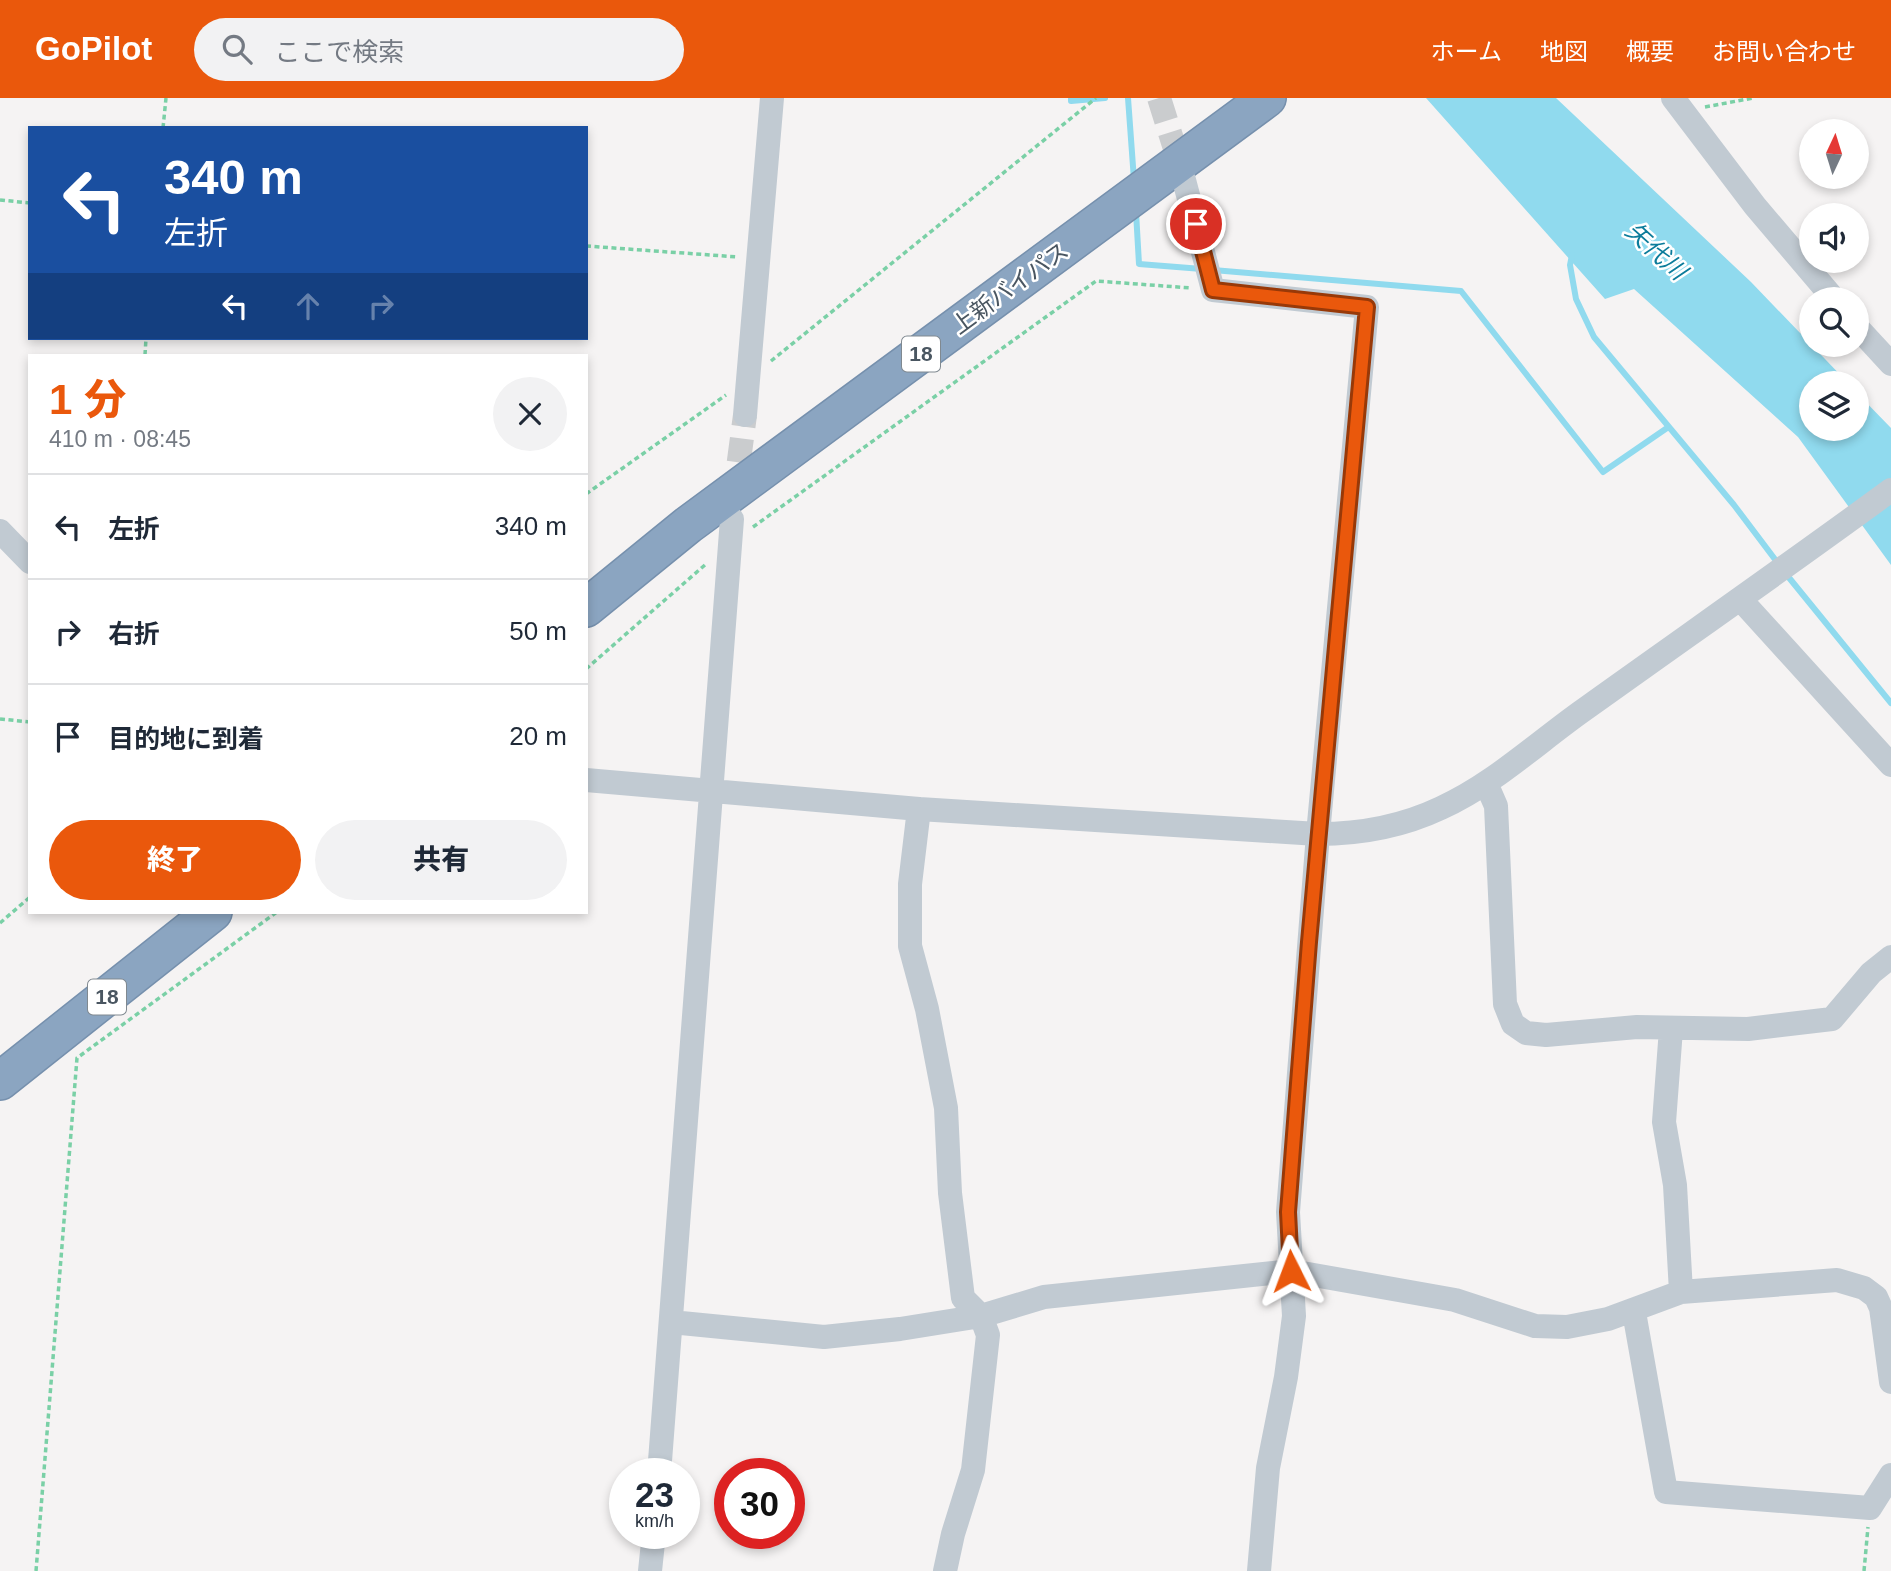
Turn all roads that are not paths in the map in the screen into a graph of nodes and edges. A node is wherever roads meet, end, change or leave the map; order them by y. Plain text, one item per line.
1 (772, 98) edge
2 (1263, 101) edge
3 (1678, 105) edge
4 (1184, 180) tunnel mouth
5 (1824, 287) edge
6 (1869, 340) edge
7 (1891, 364) edge
8 (745, 415) tunnel mouth
9 (1891, 489) edge
10 (0, 531) edge
11 (731, 531) road end
12 (28, 560) edge
13 (1747, 595) junction
14 (588, 606) edge
15 (1891, 765) edge
16 (588, 780) edge
17 (1486, 783) junction
18 (713, 792) junction
19 (919, 810) junction
20 (1318, 834) junction
21 (209, 914) edge
22 (1891, 957) edge
23 (1671, 1030) junction
24 (0, 1081) edge
25 (1291, 1271) junction
26 (1681, 1292) junction
27 (1633, 1312) junction
28 (981, 1316) junction
29 (671, 1322) junction
30 (1891, 1382) edge
31 (660, 1458) edge
32 (1891, 1475) edge
33 (652, 1549) edge
34 (650, 1571) edge
35 (945, 1571) edge
36 (1259, 1571) edge

1 - 8 street
2 - 14 highway, 上新バイパス / 18
3 - 5 street
4 - 20 street
6 - 7 street
9 - 13 street
10 - 12 street
11 - 18 street
13 - 15 street
13 - 17 street
16 - 18 street
17 - 20 street
17 - 23 street
18 - 19 street
18 - 29 street
19 - 20 street
19 - 28 street
20 - 25 street
21 - 24 highway, 18
22 - 23 street
23 - 26 street
25 - 27 street
25 - 28 street
25 - 36 street
26 - 27 street
26 - 30 street
27 - 32 street
28 - 29 street
28 - 35 street
29 - 31 street
33 - 34 street

